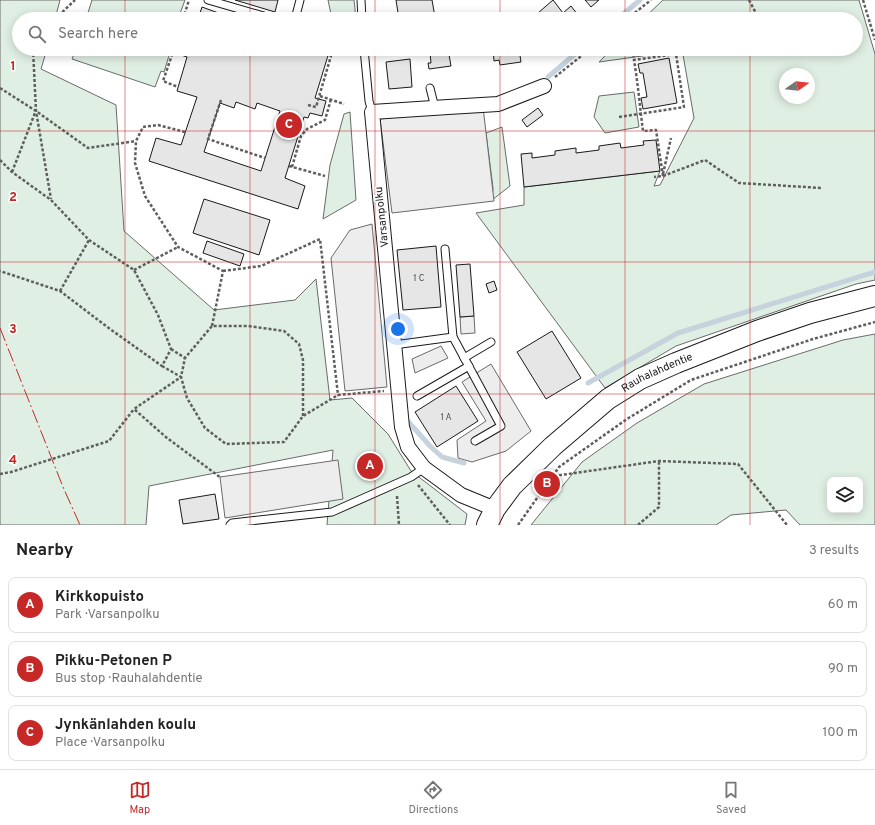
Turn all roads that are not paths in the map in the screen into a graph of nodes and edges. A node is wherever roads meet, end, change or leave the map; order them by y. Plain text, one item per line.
1 (208, 0) edge
2 (300, 0) edge
3 (361, 0) edge
4 (250, 12) edge
5 (297, 12) edge
6 (362, 12) edge
7 (365, 56) edge
8 (544, 86) road end
9 (430, 88) dead end
10 (436, 108) junction
11 (372, 112) junction
12 (445, 248) dead end
13 (875, 296) edge
14 (453, 337) junction
15 (491, 342) dead end
16 (394, 345) junction
17 (464, 358) junction
18 (469, 366) junction
19 (417, 396) dead end
20 (475, 441) dead end
21 (424, 468) junction
22 (491, 517) edge
23 (230, 525) edge

1 - 4 lane
2 - 5 lane
3 - 6 lane
7 - 11 lane
8 - 10 street
9 - 10 lane
10 - 11 street
11 - 16 street, Varsanpolku
12 - 14 lane
13 - 22 main road, Rauhalahdentie
14 - 16 lane
14 - 17 lane
15 - 17 lane
16 - 21 street, Varsanpolku
17 - 18 lane
18 - 19 lane
18 - 20 lane
21 - 22 street, Varsanpolku
21 - 23 lane

